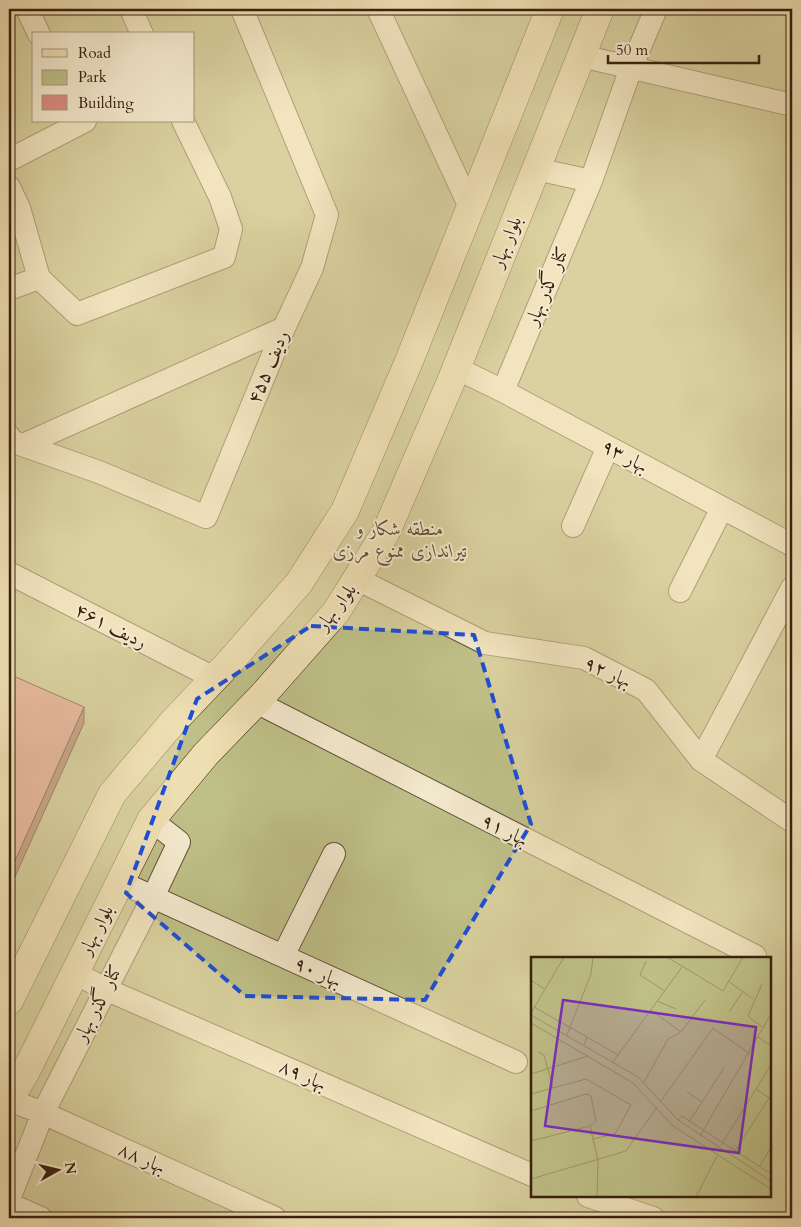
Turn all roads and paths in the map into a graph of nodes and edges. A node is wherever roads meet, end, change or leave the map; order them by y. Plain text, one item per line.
1 (27, 9) edge
2 (131, 9) edge
3 (378, 9) edge
4 (550, 9) edge
5 (600, 9) edge
6 (656, 9) edge
7 (246, 10) edge
8 (38, 32) edge
9 (141, 32) edge
10 (581, 56) junction
11 (631, 68) junction
12 (792, 105) edge
13 (82, 122) edge
14 (183, 122) edge
15 (9, 160) edge
16 (536, 169) junction
17 (591, 181) junction
18 (9, 187) edge
19 (470, 207) junction
20 (14, 210) edge
21 (39, 278) junction
22 (9, 289) edge
23 (284, 328) junction
24 (456, 368) junction
25 (504, 391) junction
26 (16, 441) edge
27 (608, 447) junction
28 (722, 508) junction
29 (573, 526) dead end
30 (792, 545) edge
31 (9, 572) edge
32 (357, 579) junction
33 (792, 588) edge
34 (680, 591) dead end
35 (214, 678) junction
36 (256, 702) junction
37 (701, 760) junction
38 (151, 820) junction
39 (792, 821) edge
40 (334, 854) dead end
41 (120, 882) junction
42 (153, 897) junction
43 (283, 956) junction
44 (755, 957) edge
45 (75, 973) junction
46 (105, 989) junction
47 (9, 1001) edge
48 (516, 1062) dead end
49 (9, 1100) edge
50 (43, 1113) junction
51 (531, 1175) edge
52 (595, 1197) edge
53 (9, 1199) edge
54 (628, 1202) edge
55 (9, 1204) edge
56 (41, 1218) edge
57 (275, 1218) edge
58 (653, 1218) edge

1 - 8 street
2 - 9 street
3 - 19 street
4 - 19 main road
5 - 10 main road, بلوار بهار
6 - 11 street, کنار گذر بهار
7 - 23 street, ردیف ۴۵۵
10 - 11 street
10 - 16 main road, بلوار بهار
11 - 12 street
11 - 17 street, کنار گذر بهار
13 - 15 street
14 - 21 street
16 - 17 street
16 - 24 main road, بلوار بهار
17 - 25 street, کنار گذر بهار
18 - 20 street
19 - 35 main road
20 - 21 street
21 - 22 street
23 - 26 street
23 - 26 street, ردیف ۴۵۵
24 - 25 street, بهار ۹۳
24 - 32 main road, بلوار بهار
25 - 27 street, بهار ۹۳
27 - 28 street, بهار ۹۳
27 - 29 street
28 - 30 street, بهار ۹۳
28 - 34 street
31 - 35 street, ردیف ۴۶۱
32 - 36 main road, بلوار بهار
32 - 37 street, بهار ۹۲
33 - 37 street
35 - 47 main road
36 - 38 main road, بلوار بهار
36 - 44 street, بهار ۹۱
37 - 39 street, بهار ۹۲
38 - 41 main road, بلوار بهار
38 - 42 street, کنار گذر بهار
40 - 43 street
41 - 42 street, بهار ۹۰
41 - 45 main road, بلوار بهار
42 - 43 street, بهار ۹۰
42 - 46 street, کنار گذر بهار
43 - 48 street, بهار ۹۰
45 - 46 street, بهار ۸۹
45 - 49 main road, بلوار بهار
46 - 50 street, کنار گذر بهار
46 - 51 street, بهار ۸۹
49 - 50 street, بهار ۸۸
50 - 53 street, کنار گذر بهار
50 - 57 street, بهار ۸۸
52 - 54 street
54 - 58 street
55 - 56 street

